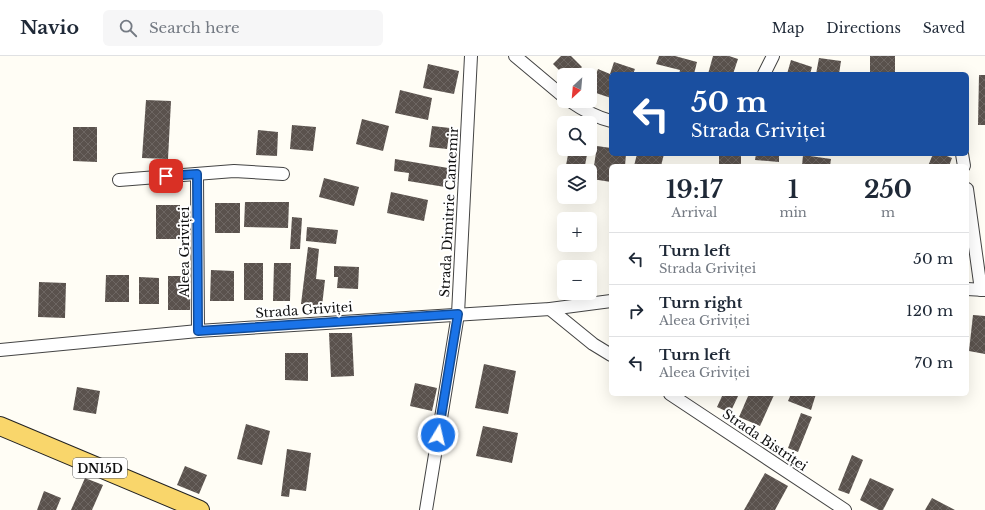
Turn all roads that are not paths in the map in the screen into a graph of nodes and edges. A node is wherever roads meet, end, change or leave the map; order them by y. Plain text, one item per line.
1 (471, 56) edge
2 (515, 56) edge
3 (773, 56) edge
4 (765, 72) edge
5 (557, 91) edge
6 (580, 108) edge
7 (609, 120) edge
8 (197, 174) junction
9 (283, 174) dead end
10 (119, 180) dead end
11 (969, 202) edge
12 (969, 289) edge
13 (983, 290) edge
14 (609, 301) edge
15 (550, 309) junction
16 (458, 314) junction
17 (198, 331) junction
18 (0, 350) edge
19 (609, 354) edge
20 (673, 396) edge
21 (0, 426) edge
22 (200, 510) edge
23 (426, 510) edge
24 (845, 510) edge

1 - 16 street, Strada Dimitrie Cantemir
2 - 5 street
3 - 4 street
6 - 7 street
8 - 9 street
8 - 10 street
8 - 17 street, Aleea Griviței
11 - 13 street
12 - 13 street
14 - 15 street, Strada Griviței
15 - 16 street, Strada Griviței
15 - 19 street
16 - 17 street, Strada Griviței
16 - 23 street, Strada Dimitrie Cantemir
17 - 18 street, Strada Griviței
20 - 24 street, Strada Bistriței
21 - 22 main road, DN15D

